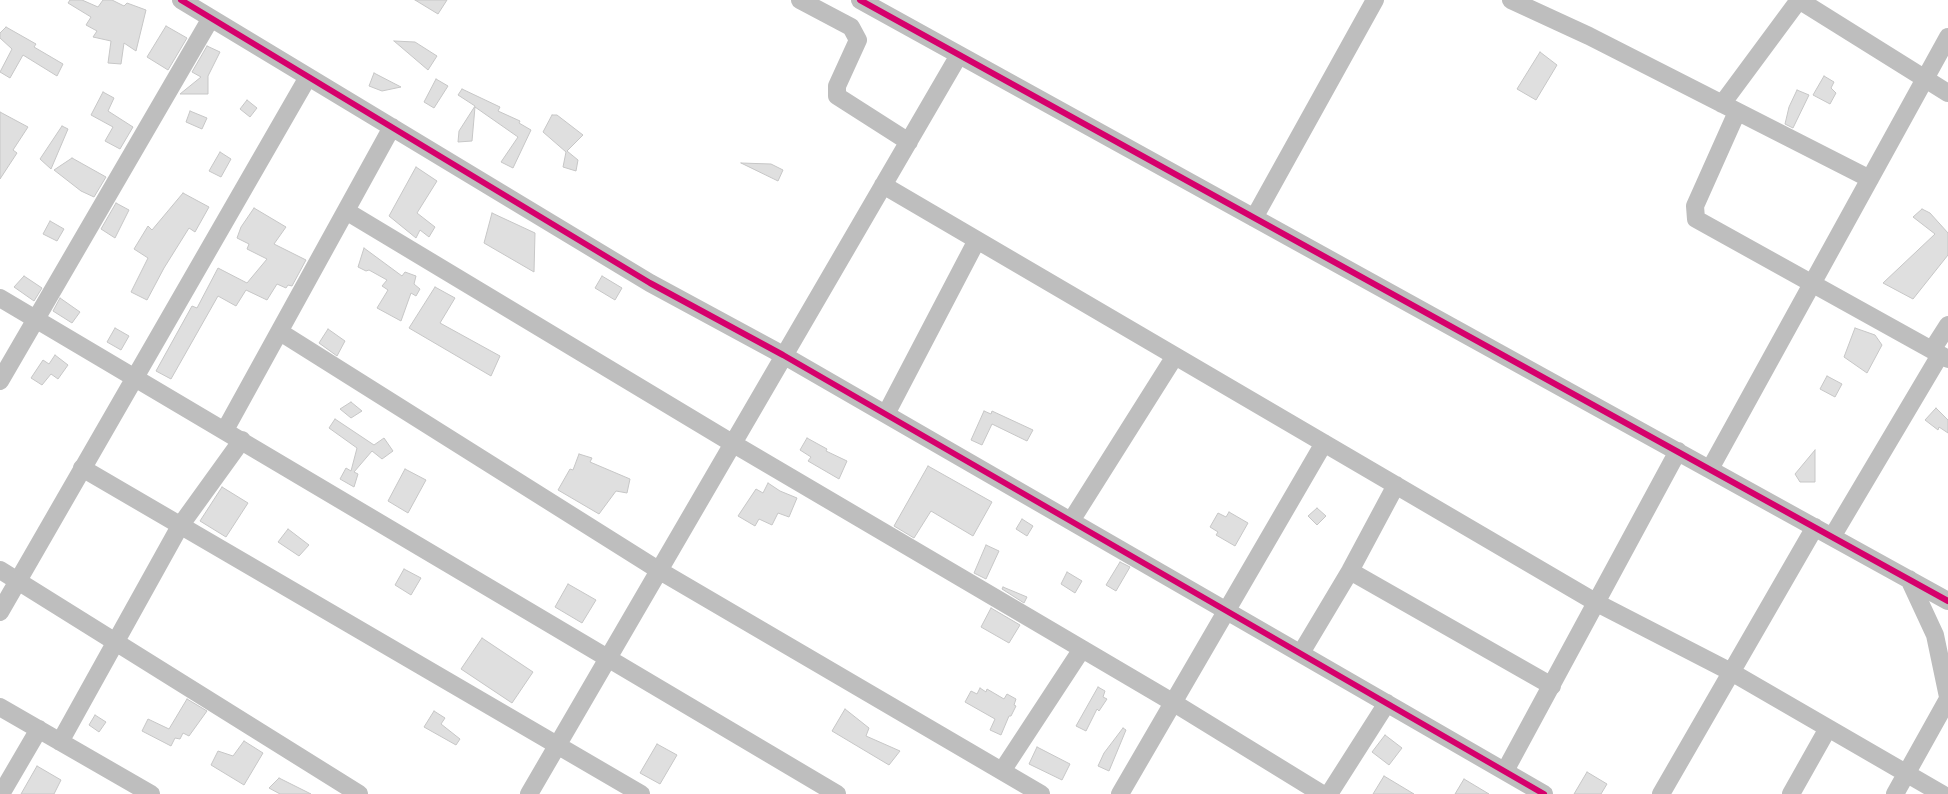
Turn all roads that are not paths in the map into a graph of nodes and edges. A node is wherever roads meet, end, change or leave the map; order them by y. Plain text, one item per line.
1 (181, 0) edge
2 (800, 0) edge
3 (860, 0) edge
4 (1375, 0) edge
5 (1512, 0) edge
6 (1799, 0) edge
7 (211, 18) junction
8 (1948, 37) edge
9 (960, 55) junction
10 (308, 76) junction
11 (1925, 80) junction
12 (1948, 93) edge
13 (1730, 108) junction
14 (392, 127) junction
15 (909, 142) junction
16 (1870, 179) junction
17 (883, 186) junction
18 (346, 211) junction
19 (1254, 218) junction
20 (977, 240) junction
21 (1813, 283) junction
22 (0, 298) edge
23 (35, 319) junction
24 (1948, 325) edge
25 (280, 332) junction
26 (783, 355) junction
27 (1940, 355) edge
28 (1175, 356) junction
29 (134, 376) junction
30 (0, 381) edge
31 (886, 414) junction
32 (225, 430) junction
33 (242, 440) junction
34 (732, 443) junction
35 (1324, 443) junction
36 (1678, 452) junction
37 (82, 468) junction
38 (1710, 469) junction
39 (1396, 485) junction
40 (1072, 521) junction
41 (180, 526) junction
42 (1815, 527) junction
43 (1832, 536) junction
44 (0, 570) edge
45 (660, 571) junction
46 (1350, 571) junction
47 (18, 580) junction
48 (1909, 580) junction
49 (1948, 601) edge
50 (1598, 603) junction
51 (1227, 610) junction
52 (0, 612) edge
53 (117, 642) junction
54 (1082, 649) junction
55 (1301, 653) junction
56 (608, 658) junction
57 (1732, 673) junction
58 (1552, 686) junction
59 (1948, 698) edge
60 (1174, 703) junction
61 (1387, 703) junction
62 (0, 707) edge
63 (39, 729) junction
64 (1827, 730) junction
65 (60, 742) junction
66 (557, 747) junction
67 (1002, 771) junction
68 (1505, 771) junction
69 (1907, 773) junction
70 (1532, 791) edge
71 (0, 794) edge
72 (151, 794) edge
73 (359, 794) edge
74 (529, 794) edge
75 (641, 794) edge
76 (837, 794) edge
77 (1041, 794) edge
78 (1120, 794) edge
79 (1322, 794) edge
80 (1329, 794) edge
81 (1661, 794) edge
82 (1791, 794) edge
83 (1895, 794) edge
84 (1942, 794) edge

1 - 7 street
2 - 15 street
3 - 9 street
4 - 19 street
5 - 13 street
6 - 11 street
6 - 13 street
7 - 10 street
7 - 23 street
8 - 11 street
9 - 15 street
9 - 19 street
10 - 14 street
10 - 29 street
11 - 12 street
11 - 16 street
13 - 16 street
13 - 21 street
14 - 18 street
14 - 26 street
15 - 17 street
16 - 21 street
17 - 20 street
17 - 26 street
18 - 25 street
18 - 34 street
19 - 36 street
20 - 28 street
20 - 31 street
21 - 27 street
21 - 38 street
22 - 23 street
23 - 29 street
23 - 30 street
24 - 27 street
25 - 32 street
25 - 45 street
26 - 31 street
26 - 34 street
27 - 43 street
28 - 35 street
28 - 40 street
29 - 32 street
29 - 37 street
31 - 40 street
32 - 33 street
33 - 41 street
33 - 56 street
34 - 45 street
34 - 54 street
35 - 39 street
35 - 51 street
36 - 38 street
36 - 50 street
37 - 41 street
37 - 47 street
38 - 42 street
39 - 46 street
39 - 50 street
40 - 51 street
41 - 53 street
41 - 66 street
42 - 43 street
42 - 57 street
43 - 48 street
44 - 47 street
45 - 56 street
45 - 67 street
46 - 55 street
46 - 58 street
47 - 52 street
47 - 53 street
48 - 49 street
48 - 59 street
50 - 57 street
50 - 58 street
51 - 55 street
51 - 60 street
53 - 65 street
53 - 73 street
54 - 60 street
54 - 67 street
55 - 61 street
56 - 66 street
56 - 76 street
57 - 64 street
57 - 81 street
58 - 68 street
59 - 69 street
60 - 78 street
60 - 79 street
61 - 68 street
61 - 80 street
62 - 63 street
63 - 65 street
63 - 71 street
64 - 69 street
64 - 82 street
65 - 72 street
66 - 74 street
66 - 75 street
67 - 77 street
68 - 70 street
69 - 83 street
69 - 84 street

